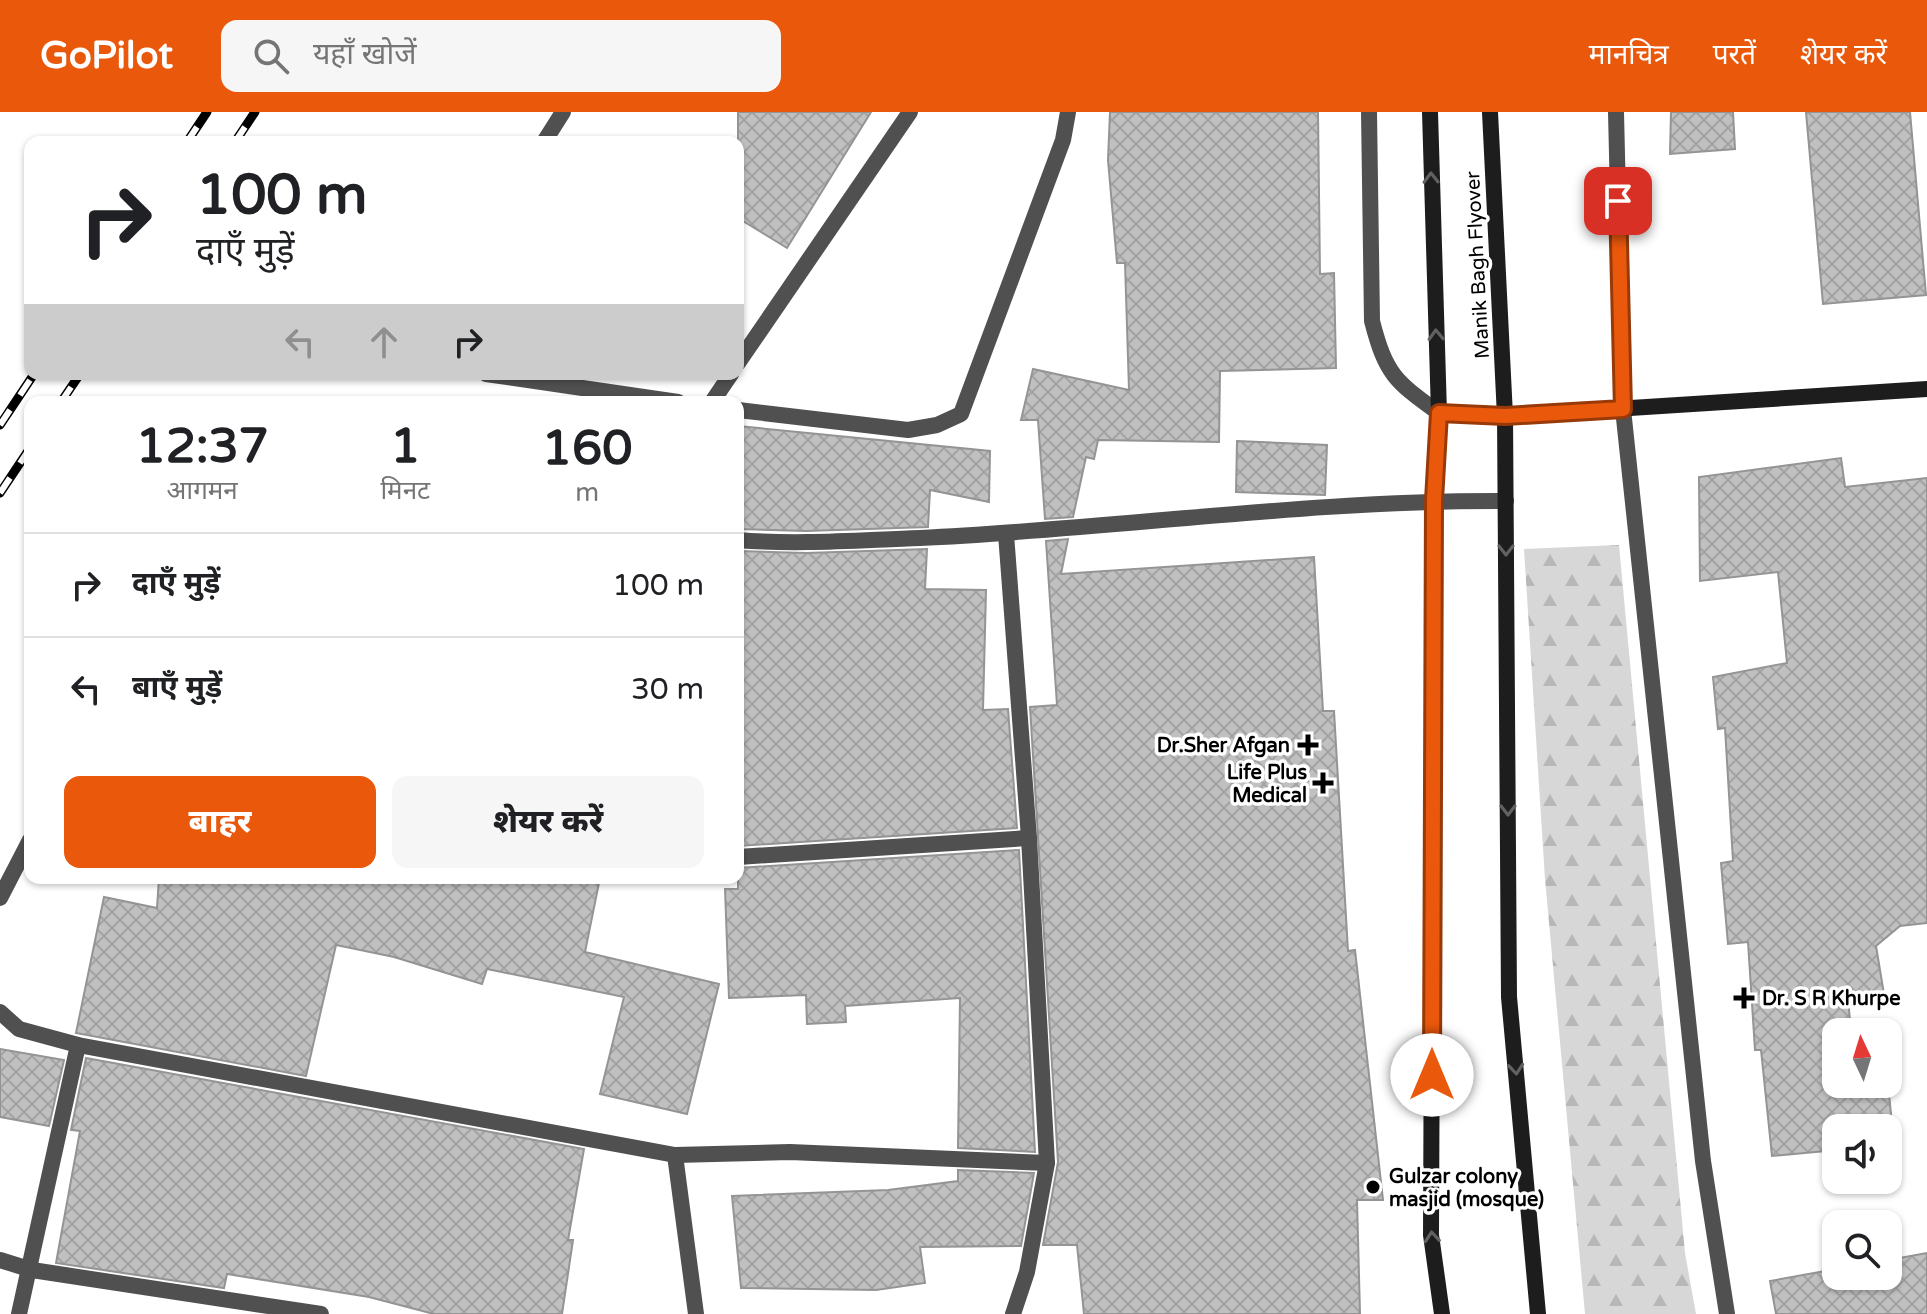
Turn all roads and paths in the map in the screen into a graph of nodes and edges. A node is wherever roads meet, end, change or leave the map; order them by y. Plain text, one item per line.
1 (563, 112) edge
2 (910, 112) edge
3 (1068, 112) edge
4 (1369, 112) edge
5 (1430, 112) edge
6 (1490, 112) edge
7 (1616, 112) edge
8 (548, 136) edge
9 (744, 354) edge
10 (527, 380) edge
11 (1927, 389) edge
12 (637, 396) edge
13 (1623, 409) junction
14 (744, 411) edge
15 (1439, 413) junction
16 (1505, 416) junction
17 (1434, 500) junction
18 (1506, 501) junction
19 (1006, 534) junction
20 (744, 541) edge
21 (1029, 838) junction
22 (24, 852) edge
23 (744, 857) edge
24 (0, 898) edge
25 (0, 1012) edge
26 (78, 1045) junction
27 (675, 1155) junction
28 (1047, 1163) junction
29 (0, 1260) edge
30 (32, 1270) junction
31 (19, 1314) edge
32 (321, 1314) edge
33 (696, 1314) edge
34 (1013, 1314) edge
35 (1442, 1314) edge
36 (1538, 1314) edge
37 (1727, 1314) edge

1 - 8 street
2 - 9 street
3 - 14 street
4 - 15 street
15 -> 5 main road, Manik Bagh Flyover
6 - 16 main road, Manik Bagh Flyover
7 - 13 street
10 - 12 street
11 - 13 main road
13 - 16 main road
13 - 37 street
15 - 16 main road
15 - 17 main road, Manik Bagh Flyover
16 - 18 main road, Manik Bagh Flyover
17 - 18 street
17 - 19 street
35 -> 17 main road, Manik Bagh Flyover
18 -> 36 main road, Manik Bagh Flyover
19 - 20 street
19 - 21 street
21 - 23 street
21 - 28 street
22 - 24 street
25 - 26 street
26 - 27 street
26 - 30 street
27 - 28 street
27 - 33 street
28 - 34 street
29 - 30 street
30 - 31 street
30 - 32 street

